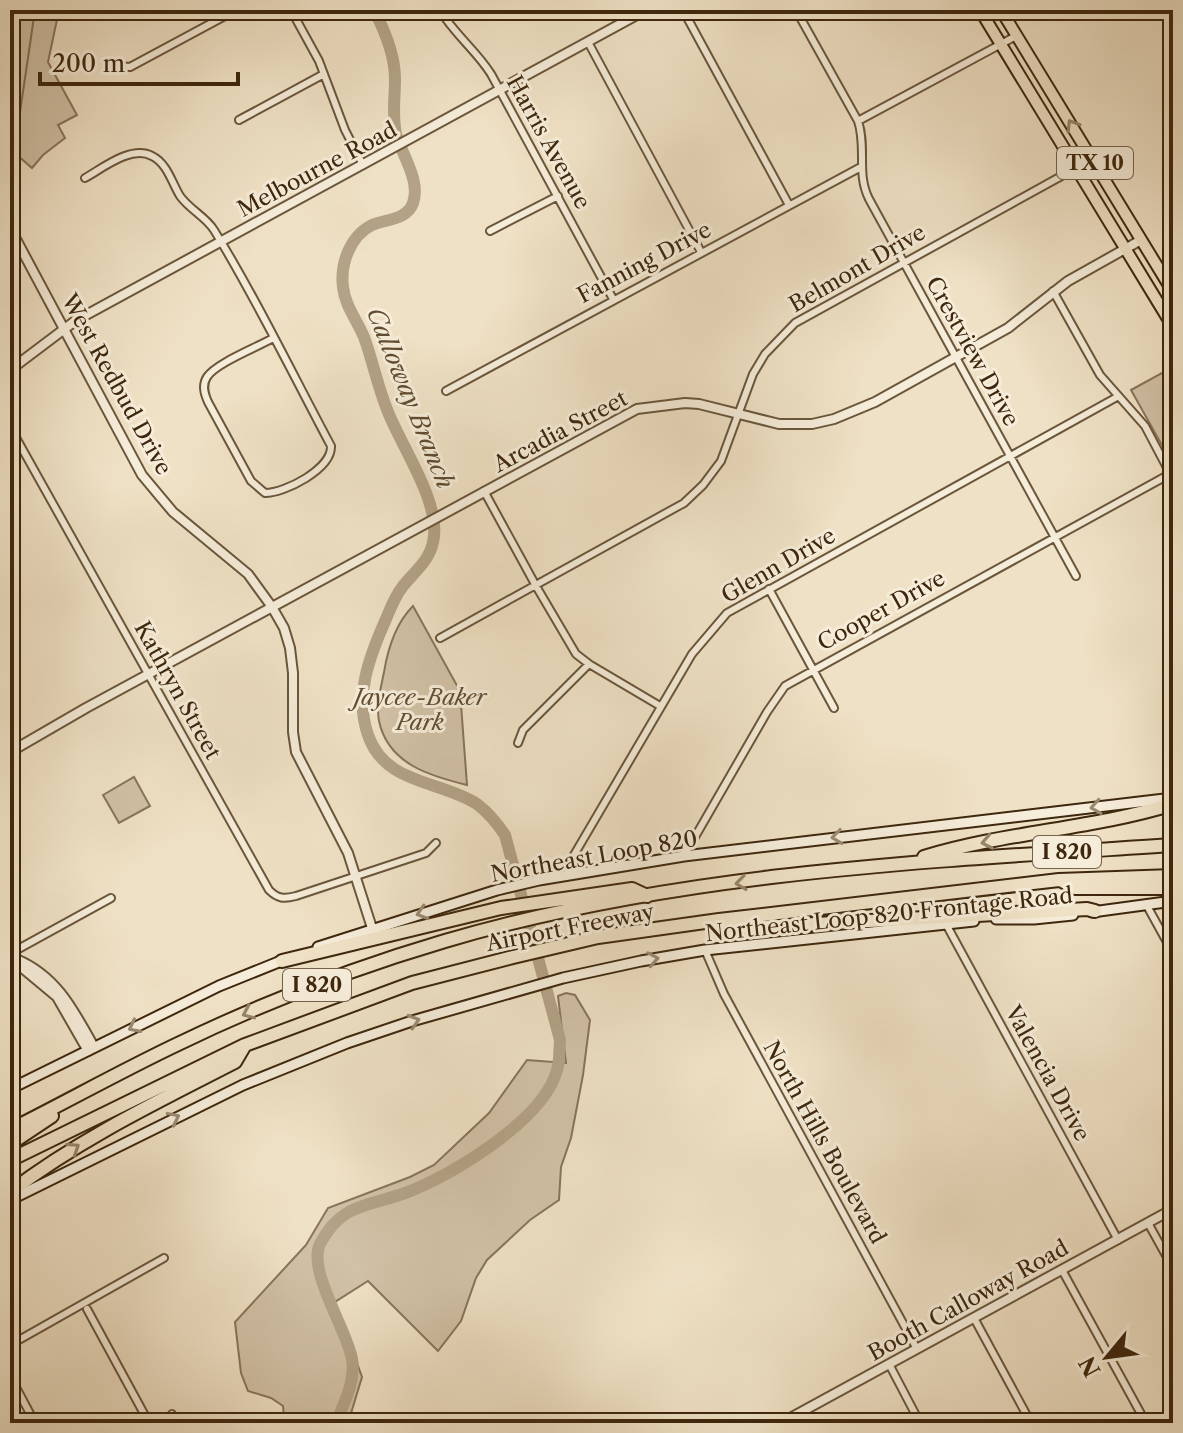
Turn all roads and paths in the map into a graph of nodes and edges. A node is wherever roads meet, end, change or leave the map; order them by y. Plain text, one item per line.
1 (236, 10) edge
2 (291, 10) edge
3 (440, 10) edge
4 (646, 10) edge
5 (683, 10) edge
6 (796, 10) edge
7 (980, 10) edge
8 (1001, 10) edge
9 (1016, 36) junction
10 (588, 42) junction
11 (1001, 43) junction
12 (118, 66) dead end
13 (324, 74) junction
14 (500, 89) junction
15 (239, 120) dead end
16 (858, 121) junction
17 (363, 165) junction
18 (861, 167) junction
19 (1076, 168) junction
20 (85, 178) dead end
21 (558, 196) junction
22 (789, 205) junction
23 (10, 228) edge
24 (490, 231) dead end
25 (1141, 240) junction
26 (220, 242) junction
27 (20, 246) junction
28 (1124, 249) junction
29 (10, 251) edge
30 (701, 252) junction
31 (904, 262) junction
32 (1053, 291) junction
33 (1173, 292) edge
34 (613, 299) junction
35 (1173, 327) edge
36 (65, 328) junction
37 (273, 338) junction
38 (955, 357) junction
39 (10, 370) edge
40 (446, 391) dead end
41 (1117, 397) junction
42 (739, 414) junction
43 (10, 427) edge
44 (1011, 458) junction
45 (1172, 476) edge
46 (484, 491) junction
47 (1054, 537) junction
48 (1076, 576) dead end
49 (536, 586) junction
50 (769, 589) junction
51 (272, 607) junction
52 (440, 638) dead end
53 (589, 664) junction
54 (812, 669) junction
55 (148, 674) junction
56 (660, 706) junction
57 (834, 708) dead end
58 (518, 743) dead end
59 (10, 752) edge
60 (1173, 801) edge
61 (436, 843) dead end
62 (1173, 843) edge
63 (684, 856) junction
64 (902, 863) junction
65 (566, 876) junction
66 (1173, 876) edge
67 (355, 877) junction
68 (1059, 880) junction
69 (1173, 888) edge
70 (647, 896) junction
71 (111, 898) dead end
72 (1173, 901) edge
73 (1146, 903) junction
74 (1095, 911) junction
75 (719, 920) junction
76 (946, 924) junction
77 (372, 928) junction
78 (705, 950) junction
79 (1173, 953) edge
80 (12, 955) edge
81 (282, 961) junction
82 (245, 1045) junction
83 (91, 1049) junction
84 (94, 1088) junction
85 (10, 1089) edge
86 (10, 1130) edge
87 (10, 1144) edge
88 (10, 1160) edge
89 (10, 1192) edge
90 (10, 1200) edge
91 (1173, 1209) edge
92 (1148, 1223) junction
93 (1118, 1240) junction
94 (164, 1258) dead end
95 (1173, 1268) edge
96 (1062, 1270) junction
97 (87, 1309) dead end
98 (974, 1318) junction
99 (10, 1345) edge
100 (917, 1349) junction
101 (889, 1364) junction
102 (10, 1376) edge
103 (172, 1414) dead end
104 (35, 1423) edge
105 (149, 1423) edge
106 (167, 1423) edge
107 (781, 1423) edge
108 (920, 1423) edge
109 (1031, 1423) edge
110 (1146, 1423) edge

1 - 12 street
2 - 13 street
3 - 14 street, Harris Avenue
4 - 10 street, Melbourne Road
5 - 22 street
6 - 16 street, Crestview Drive
7 - 11 main road, TX 10
8 - 9 main road, TX 10
9 - 11 street
25 -> 9 main road, TX 10
10 - 14 street, Melbourne Road
10 - 30 street
11 - 16 street
11 - 19 main road, TX 10
13 - 15 street
13 - 17 street
14 - 17 street, Melbourne Road
14 - 21 street, Harris Avenue
16 - 18 street, Crestview Drive
17 - 26 street, Melbourne Road
18 - 22 street, Fanning Drive
18 - 31 street, Crestview Drive
19 - 28 main road, TX 10
19 - 31 street, Belmont Drive
20 - 26 street
21 - 24 street
21 - 34 street, Harris Avenue
22 - 30 street, Fanning Drive
23 - 27 street, West Redbud Drive
25 - 28 street, Arcadia Street
25 - 33 main road, TX 10
26 - 36 street, Melbourne Road
26 - 37 street
27 - 29 street
27 - 36 street, West Redbud Drive
28 - 32 street, Arcadia Street
28 - 35 main road, TX 10
30 - 34 street, Fanning Drive
31 - 38 street, Crestview Drive
31 - 42 street, Belmont Drive
32 - 38 street, Arcadia Street
32 - 41 street
34 - 40 street, Fanning Drive
36 - 39 street, Melbourne Road
36 - 51 street, West Redbud Drive
37 - 37 street
38 - 42 street, Arcadia Street
38 - 44 street, Crestview Drive
41 - 44 street, Glenn Drive
41 - 45 street
42 - 46 street, Arcadia Street
42 - 49 street, Belmont Drive
43 - 55 street, Kathryn Street
44 - 47 street, Crestview Drive
44 - 50 street, Glenn Drive
45 - 47 street, Cooper Drive
46 - 49 street
46 - 51 street, Arcadia Street
47 - 48 street, Crestview Drive
47 - 54 street, Cooper Drive
49 - 52 street, Belmont Drive
49 - 53 street
50 - 54 street
50 - 56 street, Glenn Drive
51 - 55 street, Arcadia Street
51 - 67 street, West Redbud Drive
53 - 56 street
53 - 58 street
54 - 57 street
54 - 63 street, Cooper Drive
55 - 59 street, Arcadia Street
55 - 67 street, Kathryn Street
56 - 65 street, Glenn Drive
60 -> 63 main road, Northeast Loop 820
60 -> 64 highway
61 - 67 street
62 - 64 highway, Airport Freeway / I 820
63 - 65 main road, Northeast Loop 820
64 -> 70 highway, Airport Freeway / I 820
65 -> 77 main road, Northeast Loop 820
66 - 68 highway, I 820
67 - 77 street, West Redbud Drive
68 - 69 highway, Airport Freeway
68 - 75 highway, Airport Freeway / I 820
70 - 81 highway
70 -> 84 highway, Airport Freeway / I 820
71 - 80 street
72 - 73 main road, Northeast Loop 820 Frontage Road
73 - 74 main road, Northeast Loop 820 Frontage Road
73 - 79 street
74 - 75 highway
74 - 76 main road, Northeast Loop 820 Frontage Road
75 - 82 highway, Airport Freeway / I 820
76 - 78 main road, Northeast Loop 820 Frontage Road
76 - 93 street, Valencia Drive
77 - 81 main road, Northeast Loop 820
90 -> 78 main road, Northeast Loop 820 Frontage Road
78 - 100 street, North Hills Boulevard
80 - 83 street
81 -> 83 main road, Northeast Loop 820
82 - 88 highway, Airport Freeway / I 820
89 -> 82 highway
83 - 85 main road, Northeast Loop 820
84 - 86 highway, Airport Freeway / I 820
84 - 87 highway
91 - 92 street, Booth Calloway Road
92 - 93 street, Booth Calloway Road
92 - 95 street
93 - 96 street, Booth Calloway Road
94 - 99 street
96 - 98 street, Booth Calloway Road
96 - 110 street
97 - 105 street
98 - 100 street, Booth Calloway Road
98 - 109 street
100 - 101 street, Booth Calloway Road
101 - 107 street, Booth Calloway Road
101 - 108 street
102 - 104 street
103 - 106 street

